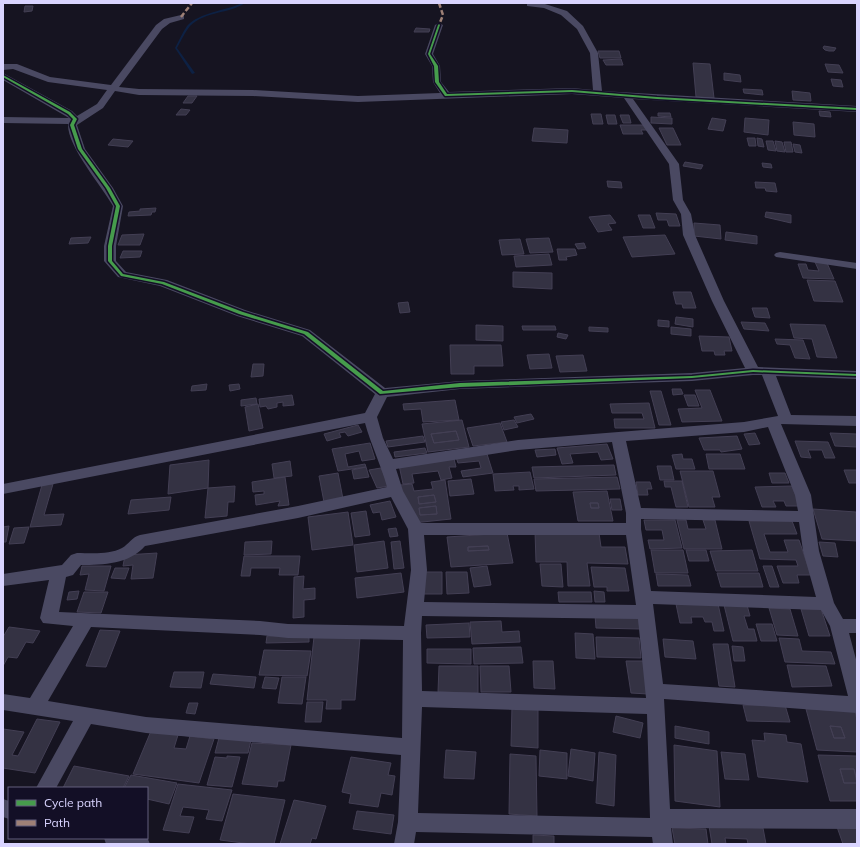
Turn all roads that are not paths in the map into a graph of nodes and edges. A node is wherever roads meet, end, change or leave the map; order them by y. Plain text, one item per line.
1 (530, 4) dead end
2 (181, 17) dead end
3 (439, 25) dead end
4 (3, 67) edge
5 (3, 76) edge
6 (114, 89) junction
7 (598, 93) junction
8 (446, 95) junction
9 (626, 95) junction
10 (857, 109) edge
11 (3, 120) edge
12 (74, 121) junction
13 (780, 255) dead end
14 (857, 266) edge
15 (767, 370) junction
16 (753, 371) junction
17 (857, 375) edge
18 (382, 393) junction
19 (370, 417) junction
20 (779, 420) junction
21 (857, 421) edge
22 (618, 437) junction
23 (388, 465) junction
24 (3, 489) edge
25 (395, 492) junction
26 (805, 517) junction
27 (633, 521) junction
28 (416, 529) junction
29 (59, 572) junction
30 (3, 580) edge
31 (645, 604) junction
32 (826, 604) junction
33 (414, 609) junction
34 (86, 620) junction
35 (838, 626) junction
36 (857, 626) edge
37 (412, 633) junction
38 (857, 696) edge
39 (413, 699) junction
40 (655, 699) junction
41 (3, 702) edge
42 (857, 705) edge
43 (35, 707) junction
44 (86, 715) junction
45 (411, 747) junction
46 (47, 787) edge
47 (857, 820) edge
48 (408, 822) junction
49 (661, 830) edge
50 (118, 839) edge
51 (140, 844) edge
52 (404, 844) edge

1 - 7 street
2 - 6 street
3 - 8 street
4 - 6 street
5 - 12 street
6 - 8 street
6 - 12 street
7 - 8 street
7 - 9 street
9 - 10 street
9 - 16 street
11 - 12 street
12 - 18 street
13 - 14 street
15 - 16 street
15 - 17 street
15 - 20 street
16 - 18 street
18 - 19 street
19 - 23 street
19 - 24 street
20 - 21 street
20 - 22 street
20 - 26 street
22 - 23 street
22 - 27 street
23 - 25 street
25 - 28 street
25 - 29 street
26 - 27 street
26 - 32 street
27 - 28 street
27 - 31 street
28 - 33 street
29 - 30 street
29 - 34 street
31 - 32 street
31 - 33 street
31 - 40 street
32 - 35 street
33 - 37 street
34 - 37 street
34 - 43 street
35 - 36 street
35 - 38 street
37 - 39 street
39 - 40 street
39 - 45 street
40 - 42 street
40 - 49 street
41 - 43 street
43 - 44 street
44 - 45 street
44 - 46 street
45 - 48 street
47 - 49 street
48 - 49 street
48 - 52 street
50 - 51 street

